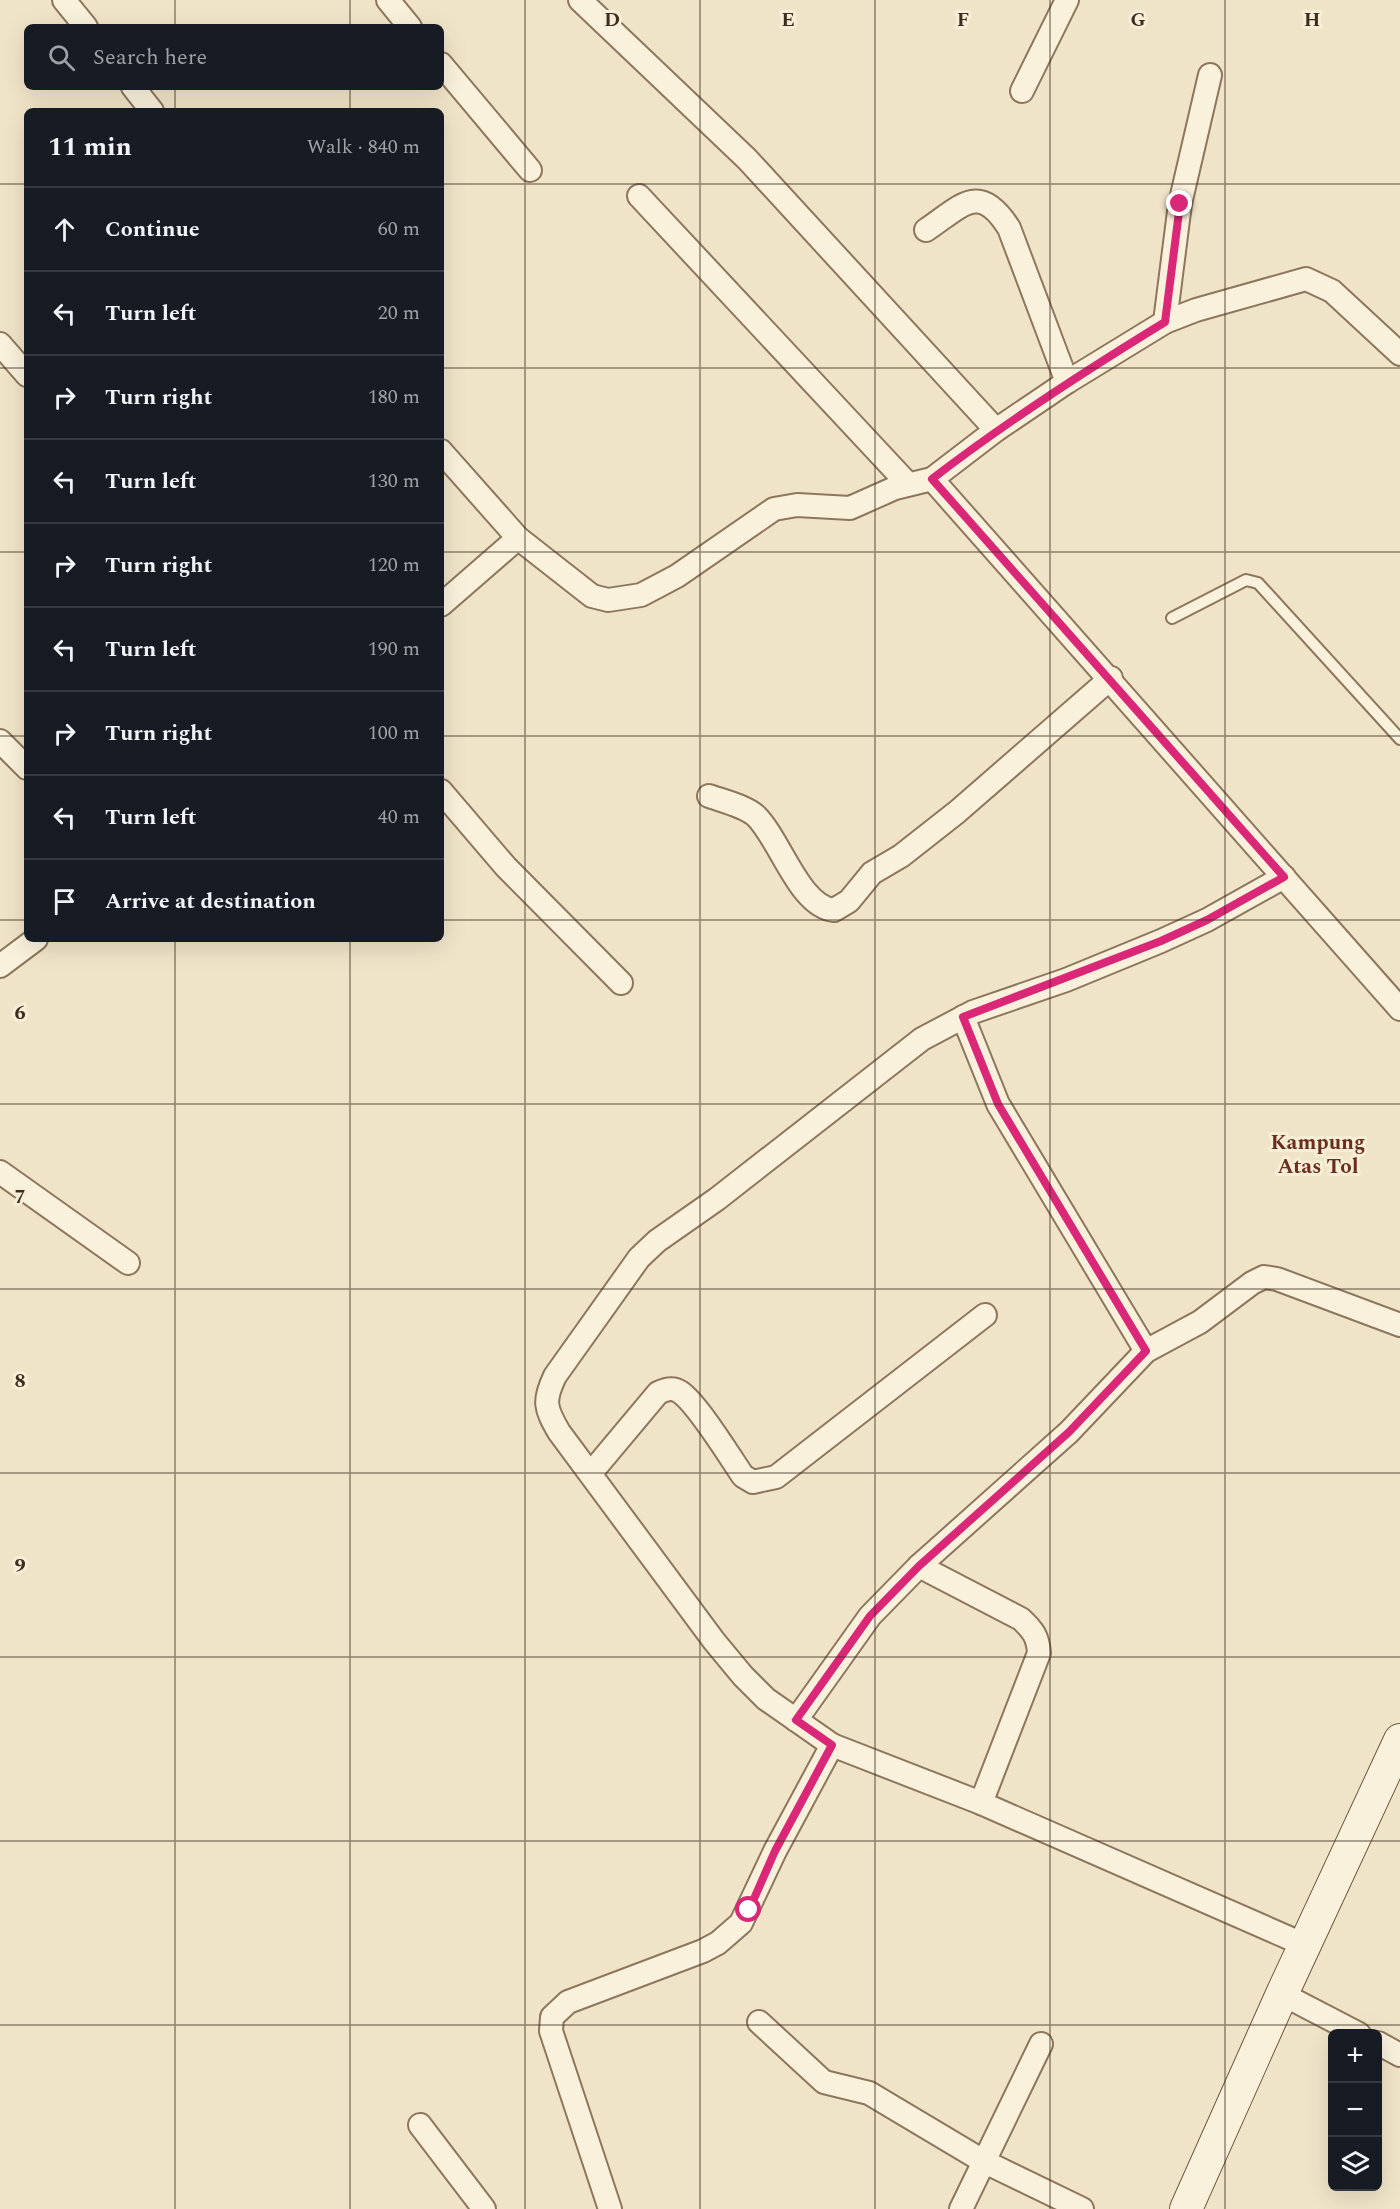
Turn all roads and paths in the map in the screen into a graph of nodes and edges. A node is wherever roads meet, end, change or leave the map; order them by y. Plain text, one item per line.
1 (64, 0) edge
2 (388, 0) edge
3 (580, 0) edge
4 (1066, 0) edge
5 (84, 24) edge
6 (408, 24) edge
7 (444, 68) edge
8 (1210, 75) dead end
9 (135, 90) edge
10 (1022, 91) dead end
11 (150, 108) edge
12 (530, 170) dead end
13 (639, 196) dead end
14 (926, 230) dead end
15 (1165, 322) junction
16 (0, 344) edge
17 (1400, 354) edge
18 (24, 372) edge
19 (1067, 382) junction
20 (996, 430) junction
21 (444, 454) edge
22 (932, 479) junction
23 (908, 484) junction
24 (518, 538) junction
25 (444, 602) edge
26 (1172, 618) dead end
27 (1111, 678) junction
28 (1400, 739) edge
29 (0, 741) edge
30 (24, 765) edge
31 (444, 795) edge
32 (709, 796) dead end
33 (1284, 877) junction
34 (32, 942) edge
35 (0, 966) edge
36 (621, 983) dead end
37 (1400, 1009) edge
38 (963, 1017) junction
39 (0, 1172) edge
40 (128, 1263) dead end
41 (985, 1315) dead end
42 (1400, 1325) edge
43 (1146, 1351) junction
44 (591, 1473) junction
45 (919, 1566) junction
46 (796, 1720) junction
47 (1400, 1740) edge
48 (832, 1745) junction
49 (981, 1803) junction
50 (1305, 1945) junction
51 (1282, 1994) junction
52 (759, 2022) dead end
53 (1349, 2029) edge
54 (1041, 2044) dead end
55 (1382, 2046) edge
56 (1400, 2055) edge
57 (420, 2125) dead end
58 (983, 2161) junction
59 (484, 2209) edge
60 (609, 2209) edge
61 (961, 2209) edge
62 (1082, 2209) edge
63 (1186, 2209) edge

1 - 5 street
2 - 6 street
3 - 20 street
4 - 10 street
7 - 12 street
8 - 15 street
9 - 11 street
13 - 23 street
14 - 19 street
15 - 17 street
15 - 19 street
16 - 18 street
19 - 20 street
20 - 22 street
21 - 24 street
22 - 23 street
22 - 27 street
23 - 24 street
24 - 25 street
26 - 28 lane
27 - 32 street
27 - 33 street
29 - 30 street
31 - 36 street
33 - 37 street
33 - 38 street
34 - 35 street
38 - 43 street
38 - 44 street
39 - 40 street
41 - 44 street
42 - 43 street
43 - 45 street
44 - 46 street
45 - 46 street
45 - 49 street
46 - 48 street
47 - 50 main road
48 - 49 street
48 - 60 street
49 - 50 street
50 - 51 main road
51 - 53 street
51 - 63 main road
52 - 58 street
54 - 58 street
55 - 56 street
57 - 59 street
58 - 61 street
58 - 62 street

